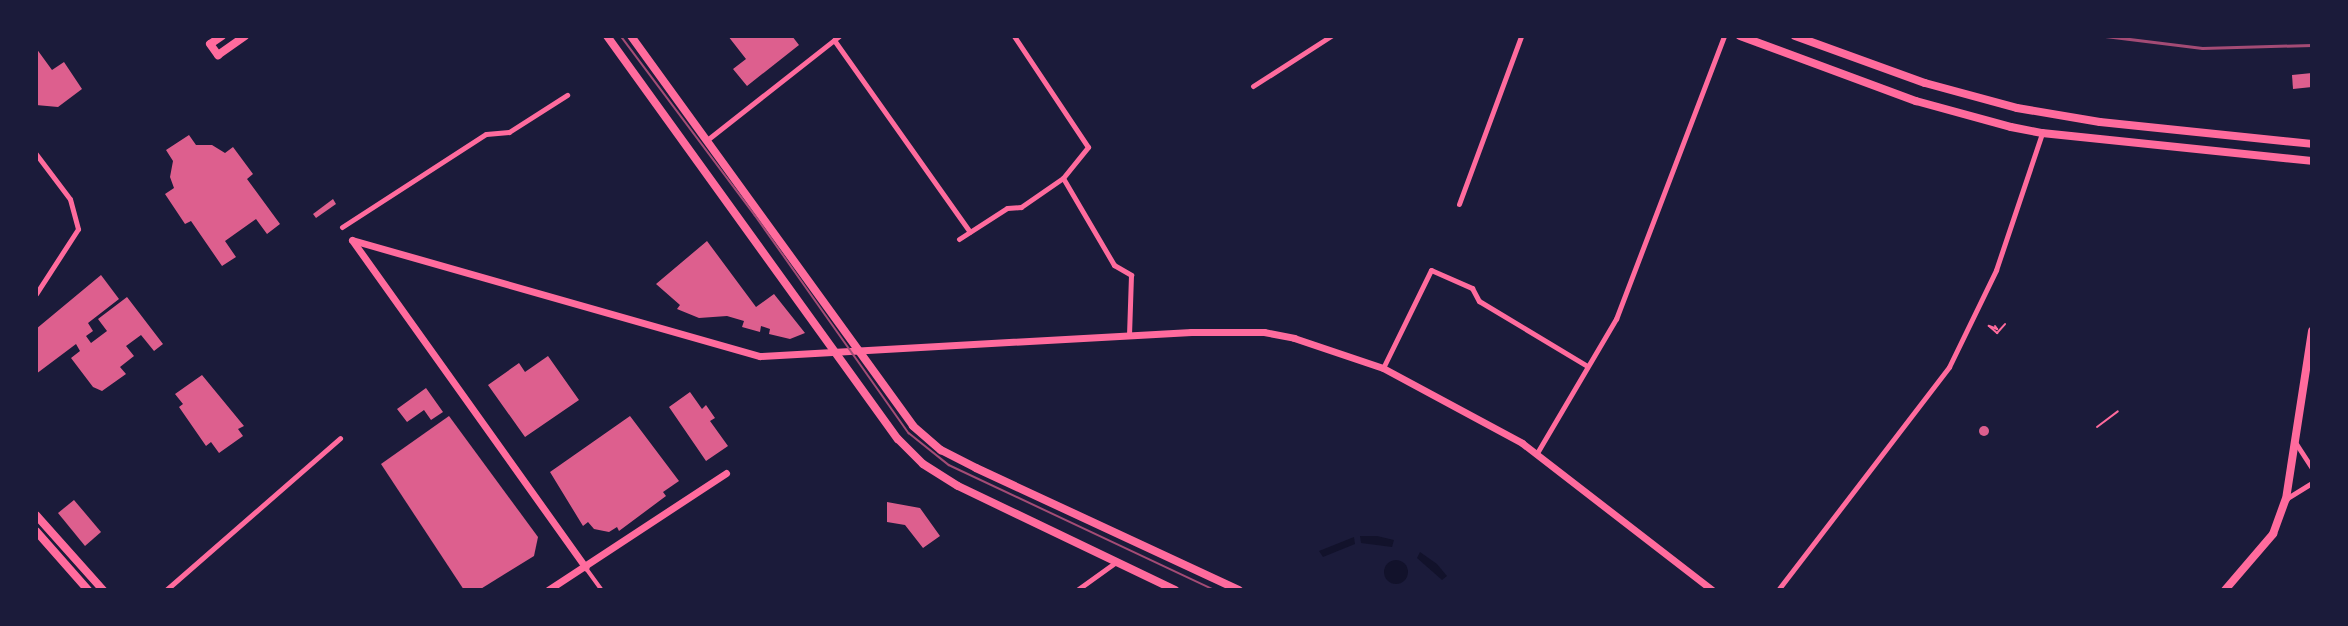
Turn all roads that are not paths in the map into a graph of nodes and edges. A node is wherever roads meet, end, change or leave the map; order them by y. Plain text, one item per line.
1 (205, 36) edge
2 (222, 36) edge
3 (244, 36) edge
4 (607, 36) edge
5 (631, 36) edge
6 (1014, 36) edge
7 (1331, 36) edge
8 (1521, 36) edge
9 (1724, 36) edge
10 (1740, 36) edge
11 (1795, 36) edge
12 (836, 38) edge
13 (210, 44) junction
14 (1252, 86) dead end
15 (567, 95) dead end
16 (2042, 134) junction
17 (707, 140) junction
18 (2312, 144) edge
19 (36, 154) edge
20 (2312, 161) edge
21 (1063, 178) junction
22 (1459, 204) dead end
23 (342, 227) dead end
24 (970, 232) junction
25 (959, 239) dead end
26 (36, 294) edge
27 (2312, 331) edge
28 (1129, 335) junction
29 (1587, 366) junction
30 (1383, 368) junction
31 (340, 438) dead end
32 (2295, 441) junction
33 (1537, 453) junction
34 (2312, 468) edge
35 (726, 473) dead end
36 (2312, 483) edge
37 (2286, 499) junction
38 (36, 515) edge
39 (36, 531) edge
40 (1116, 562) junction
41 (585, 567) junction
42 (88, 590) edge
43 (103, 590) edge
44 (166, 590) edge
45 (548, 590) edge
46 (602, 590) edge
47 (1077, 590) edge
48 (1175, 590) edge
49 (1239, 590) edge
50 (1712, 590) edge
51 (1778, 590) edge
52 (2225, 590) edge

1 - 13 street
2 - 13 main road
3 - 13 main road
4 - 40 main road
5 - 17 main road
6 - 21 street
7 - 14 street
8 - 22 street
9 - 29 street
10 - 16 main road
11 - 18 main road
12 - 17 street
12 - 24 street
15 - 23 street
16 - 20 main road
16 - 51 street
17 - 49 main road
19 - 26 street
21 - 24 street
21 - 28 street
24 - 25 street
27 - 32 main road
28 - 30 street
28 - 41 street
29 - 30 street
29 - 33 street
30 - 33 street
31 - 44 street
32 - 34 street
32 - 37 main road
33 - 50 street
35 - 41 street
36 - 37 street
37 - 52 main road
38 - 43 main road
39 - 42 main road
40 - 47 street
40 - 48 main road
41 - 45 street
41 - 46 street

